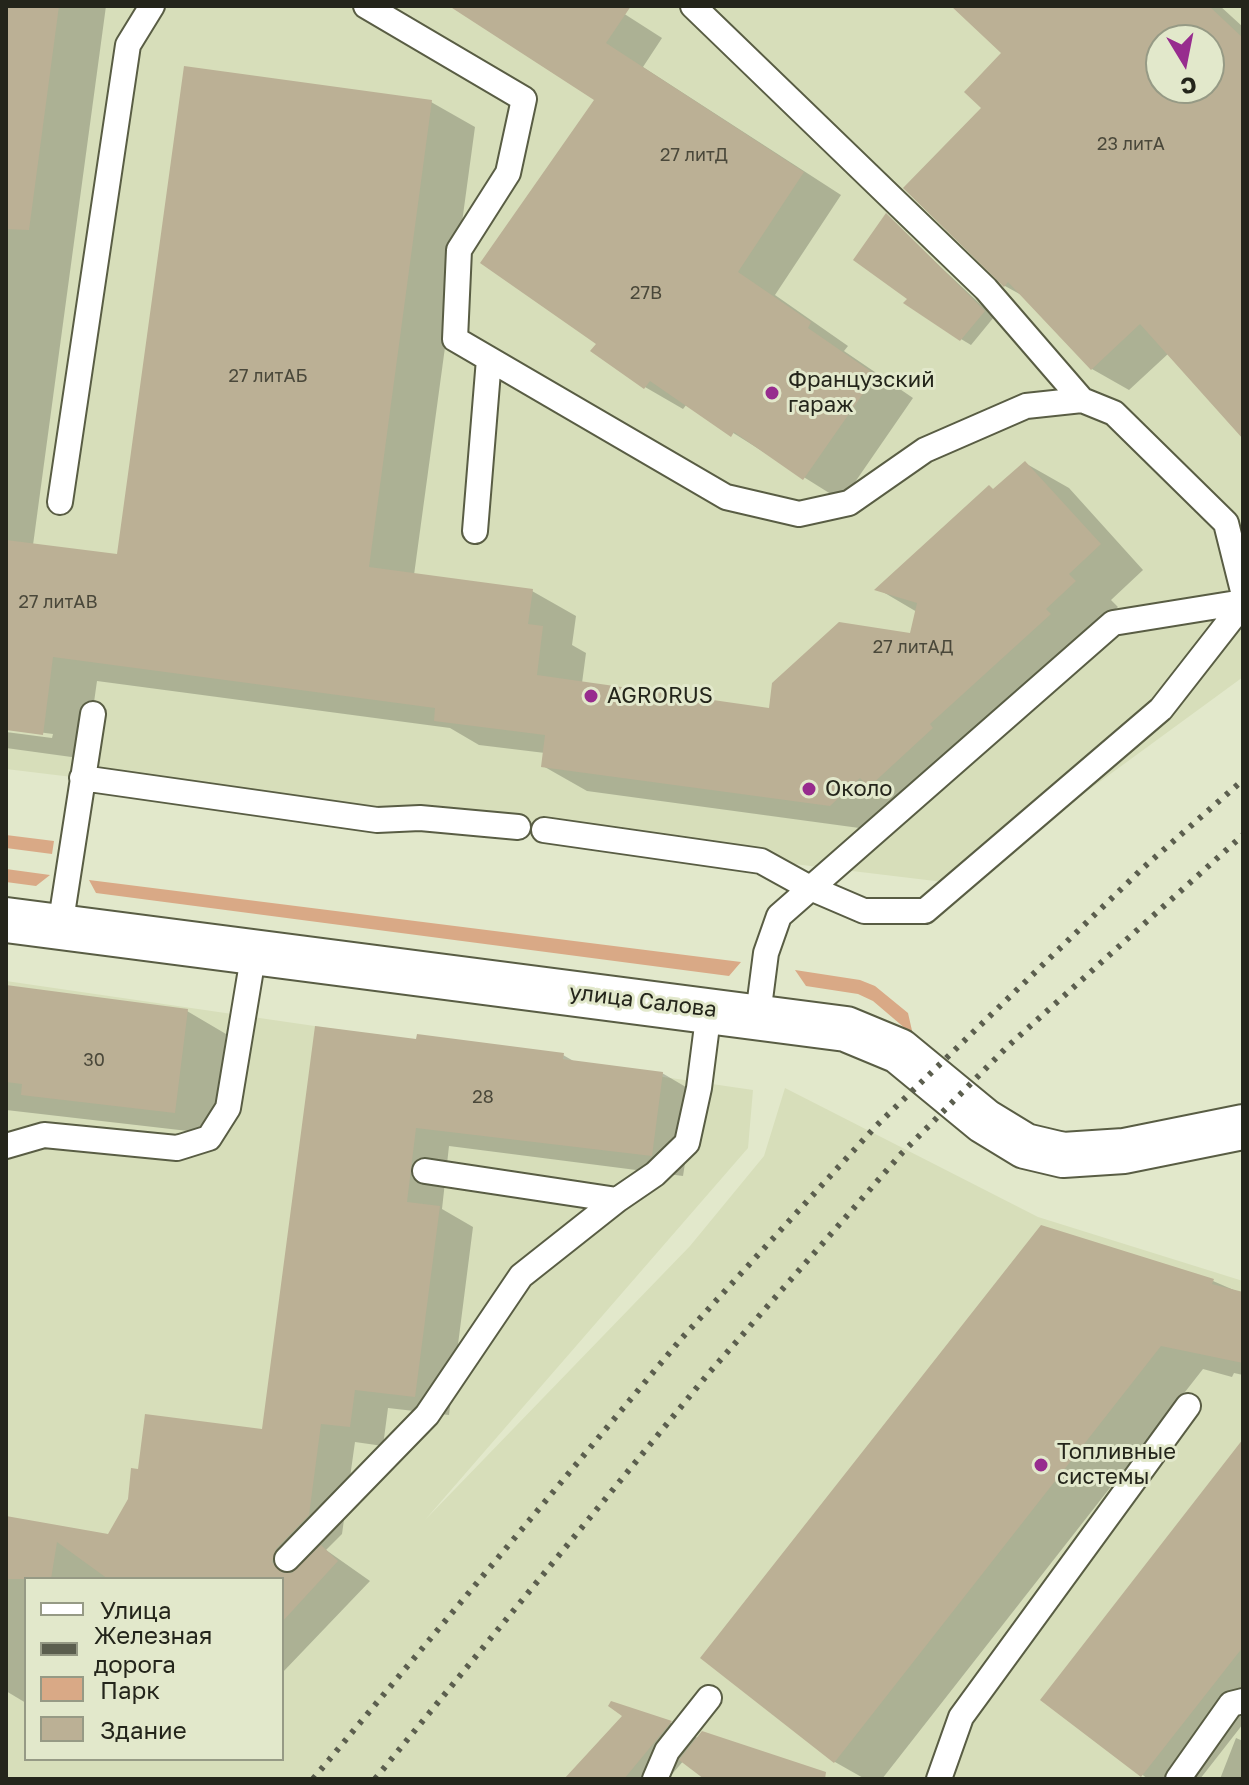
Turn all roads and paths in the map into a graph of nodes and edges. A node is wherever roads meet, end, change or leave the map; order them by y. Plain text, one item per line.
1 (152, 6) edge
2 (366, 6) edge
3 (693, 6) edge
4 (489, 359) junction
5 (1082, 400) junction
6 (60, 502) dead end
7 (475, 531) dead end
8 (1243, 591) edge
9 (1243, 603) edge
10 (93, 714) dead end
11 (82, 778) junction
12 (518, 827) dead end
13 (544, 830) dead end
14 (808, 887) junction
15 (6, 920) edge
16 (60, 927) junction
17 (254, 951) junction
18 (709, 1010) junction
19 (758, 1015) junction
20 (1243, 1127) edge
21 (6, 1146) edge
22 (425, 1171) dead end
23 (617, 1200) junction
24 (1188, 1406) dead end
25 (287, 1559) dead end
26 (709, 1698) dead end
27 (1243, 1701) edge
28 (655, 1779) edge
29 (939, 1779) edge
30 (1178, 1779) edge

1 - 6 lane
2 - 4 lane
3 - 5 lane
4 - 5 lane
4 - 7 lane
5 - 8 lane
9 - 14 lane
9 - 14 lane
10 - 11 lane
11 - 12 lane
11 - 16 lane
13 - 14 lane
14 - 19 lane
15 - 16 street, улица Салова
16 - 17 street, улица Салова
17 - 18 street, улица Салова
17 - 21 lane
18 - 19 street, улица Салова
18 - 23 lane
19 - 20 street, улица Салова
22 - 23 lane
23 - 25 lane
24 - 29 lane
26 - 28 lane
27 - 30 lane

